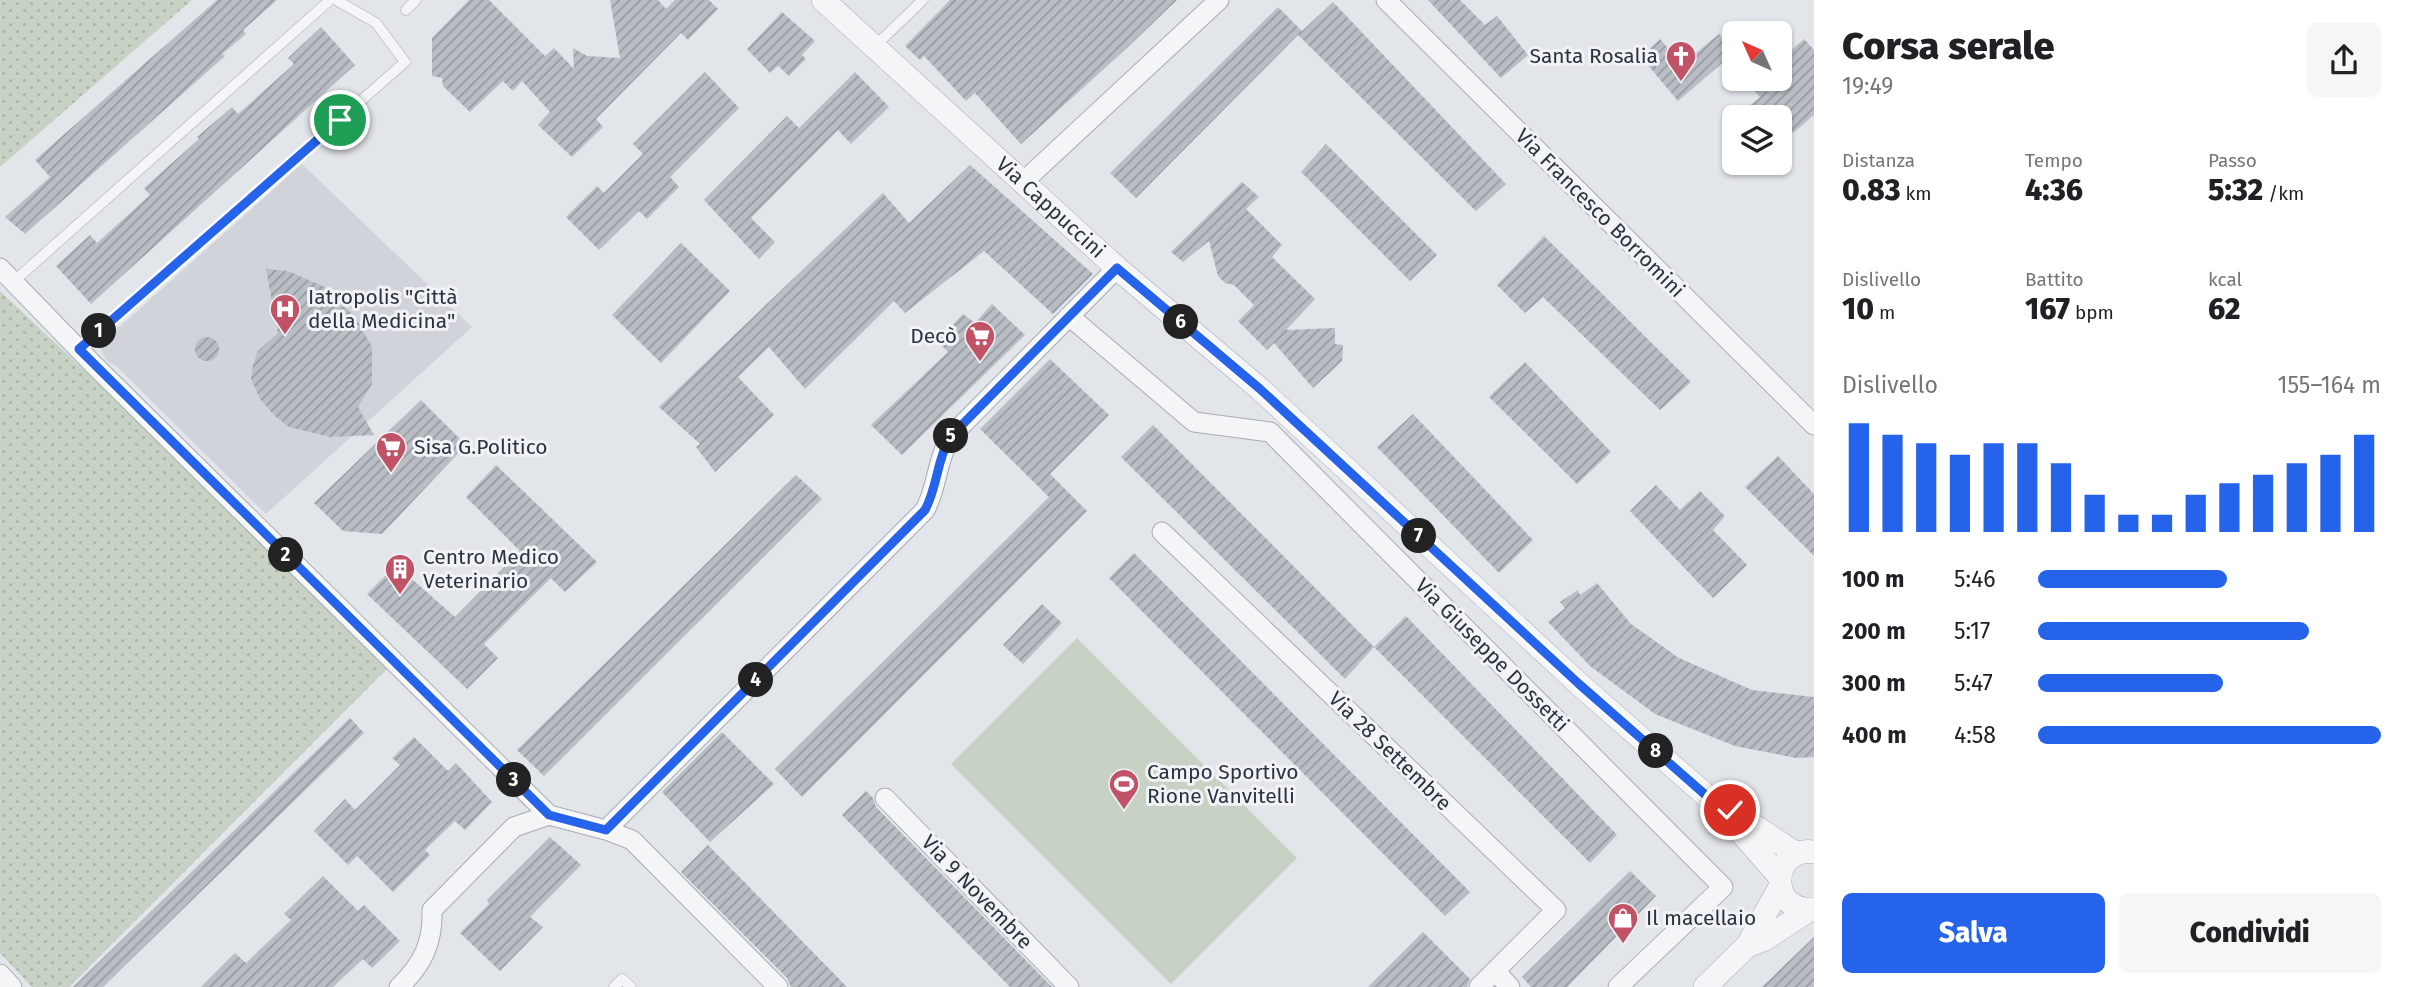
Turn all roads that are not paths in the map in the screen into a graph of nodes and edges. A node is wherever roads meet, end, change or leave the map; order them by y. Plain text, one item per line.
1 (330, 0) edge
2 (336, 0) edge
3 (416, 0) edge
4 (823, 0) edge
5 (923, 0) edge
6 (1219, 0) edge
7 (1386, 0) edge
8 (406, 10) dead end
9 (874, 46) junction
10 (1023, 182) junction
11 (1117, 268) junction
12 (6, 275) edge
13 (1069, 316) junction
14 (79, 349) junction
15 (1814, 425) edge
16 (1162, 532) dead end
17 (885, 797) dead end
18 (1717, 805) junction
19 (549, 815) junction
20 (606, 830) junction
21 (1808, 852) edge
22 (1780, 882) junction
23 (1812, 909) edge
24 (1747, 946) junction
25 (1494, 971) junction
26 (0, 974) edge
27 (12, 987) edge
28 (399, 987) edge
29 (614, 987) edge
30 (631, 987) edge
31 (778, 987) edge
32 (1069, 987) edge
33 (1479, 987) edge
34 (1510, 987) edge
35 (1618, 987) edge
36 (1705, 987) edge

1 - 12 lane
2 - 14 lane
3 - 8 lane
4 - 9 street, Via Cappuccini
5 - 9 lane
6 - 10 street
7 - 15 street, Via Francesco Borromini
9 - 10 street, Via Cappuccini
10 - 11 street, Via Cappuccini
11 - 13 street
11 - 18 street, Via Cappuccini
12 - 14 street
13 - 20 street
13 - 35 street, Via Giuseppe Dossetti
14 - 19 street
16 - 25 street, Via 28 Settembre
17 - 32 street, Via 9 Novembre
18 - 21 street, Via Cappuccini
18 - 22 street, Via Cappuccini
19 - 20 street
19 - 28 street
20 - 31 street
21 - 22 street
22 - 23 street, Via Cappuccini
22 - 24 street
23 - 24 street
24 - 36 street
25 - 33 street
25 - 34 street
26 - 27 street
29 - 30 lane

